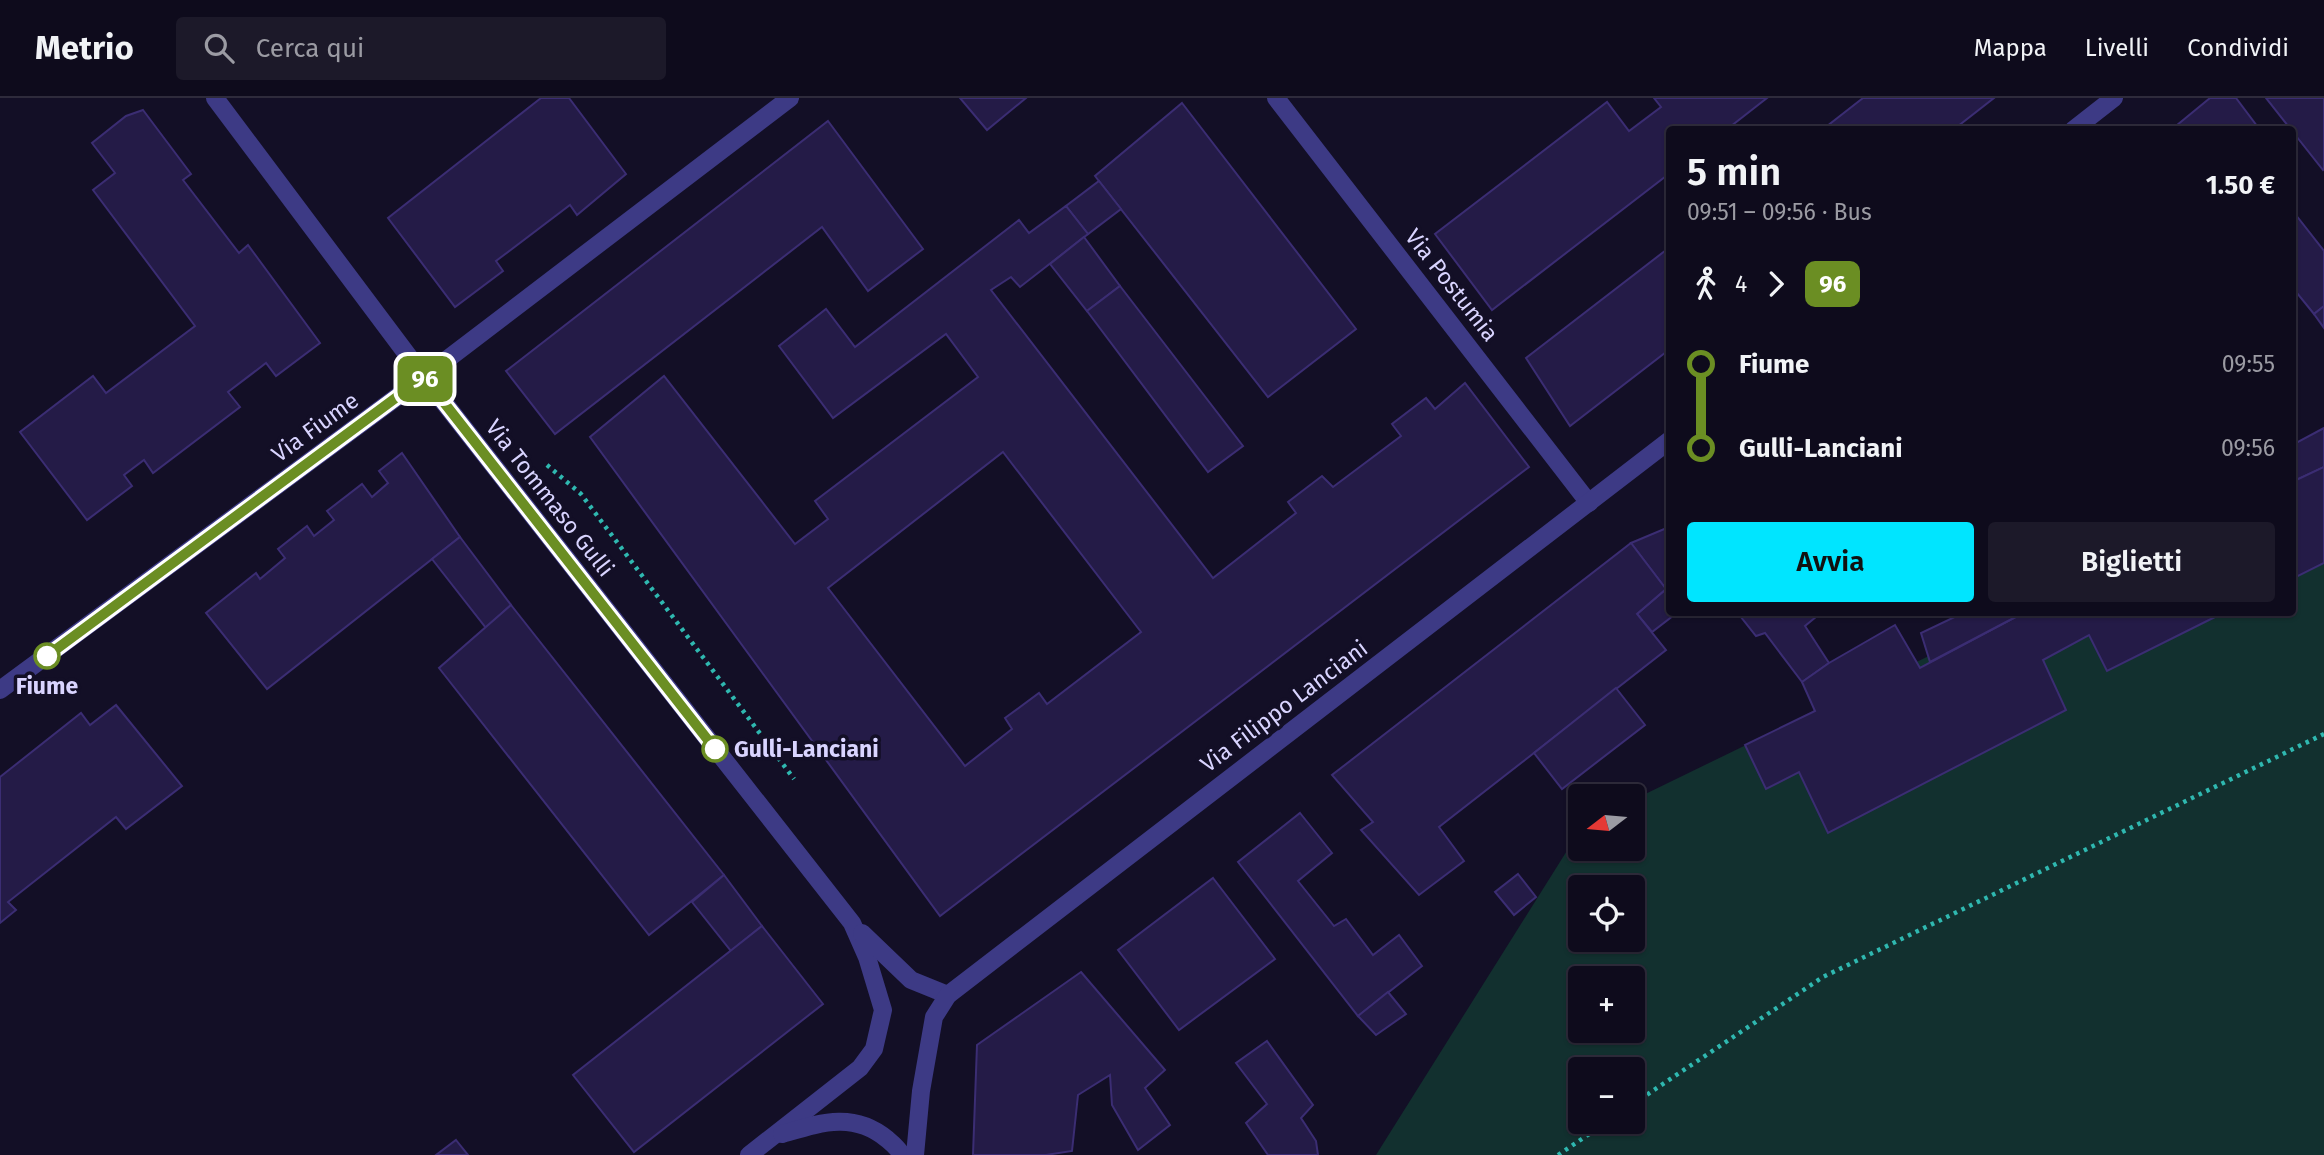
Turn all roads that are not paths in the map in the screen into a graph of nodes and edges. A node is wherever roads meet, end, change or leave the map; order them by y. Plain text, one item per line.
1 (215, 98) edge
2 (790, 98) edge
3 (1276, 98) edge
4 (2113, 98) edge
5 (2078, 126) edge
6 (424, 377) junction
7 (1666, 443) edge
8 (1588, 503) junction
9 (0, 690) edge
10 (852, 923) junction
11 (948, 995) junction
12 (773, 1136) junction
13 (749, 1155) edge
14 (902, 1155) edge
15 (915, 1155) edge

1 - 6 street, Via Tommaso Gulli
2 - 6 street, Via Fiume
3 - 8 street, Via Postumia
4 - 5 street
6 - 9 street, Via Fiume
6 - 10 street, Via Tommaso Gulli
7 - 8 street, Via Filippo Lanciani
8 - 11 street, Via Filippo Lanciani
10 - 11 street, Via Tommaso Gulli
10 - 12 street, Via Tommaso Gulli
11 - 15 street, Via Filippo Lanciani
12 - 13 street
12 - 14 street

